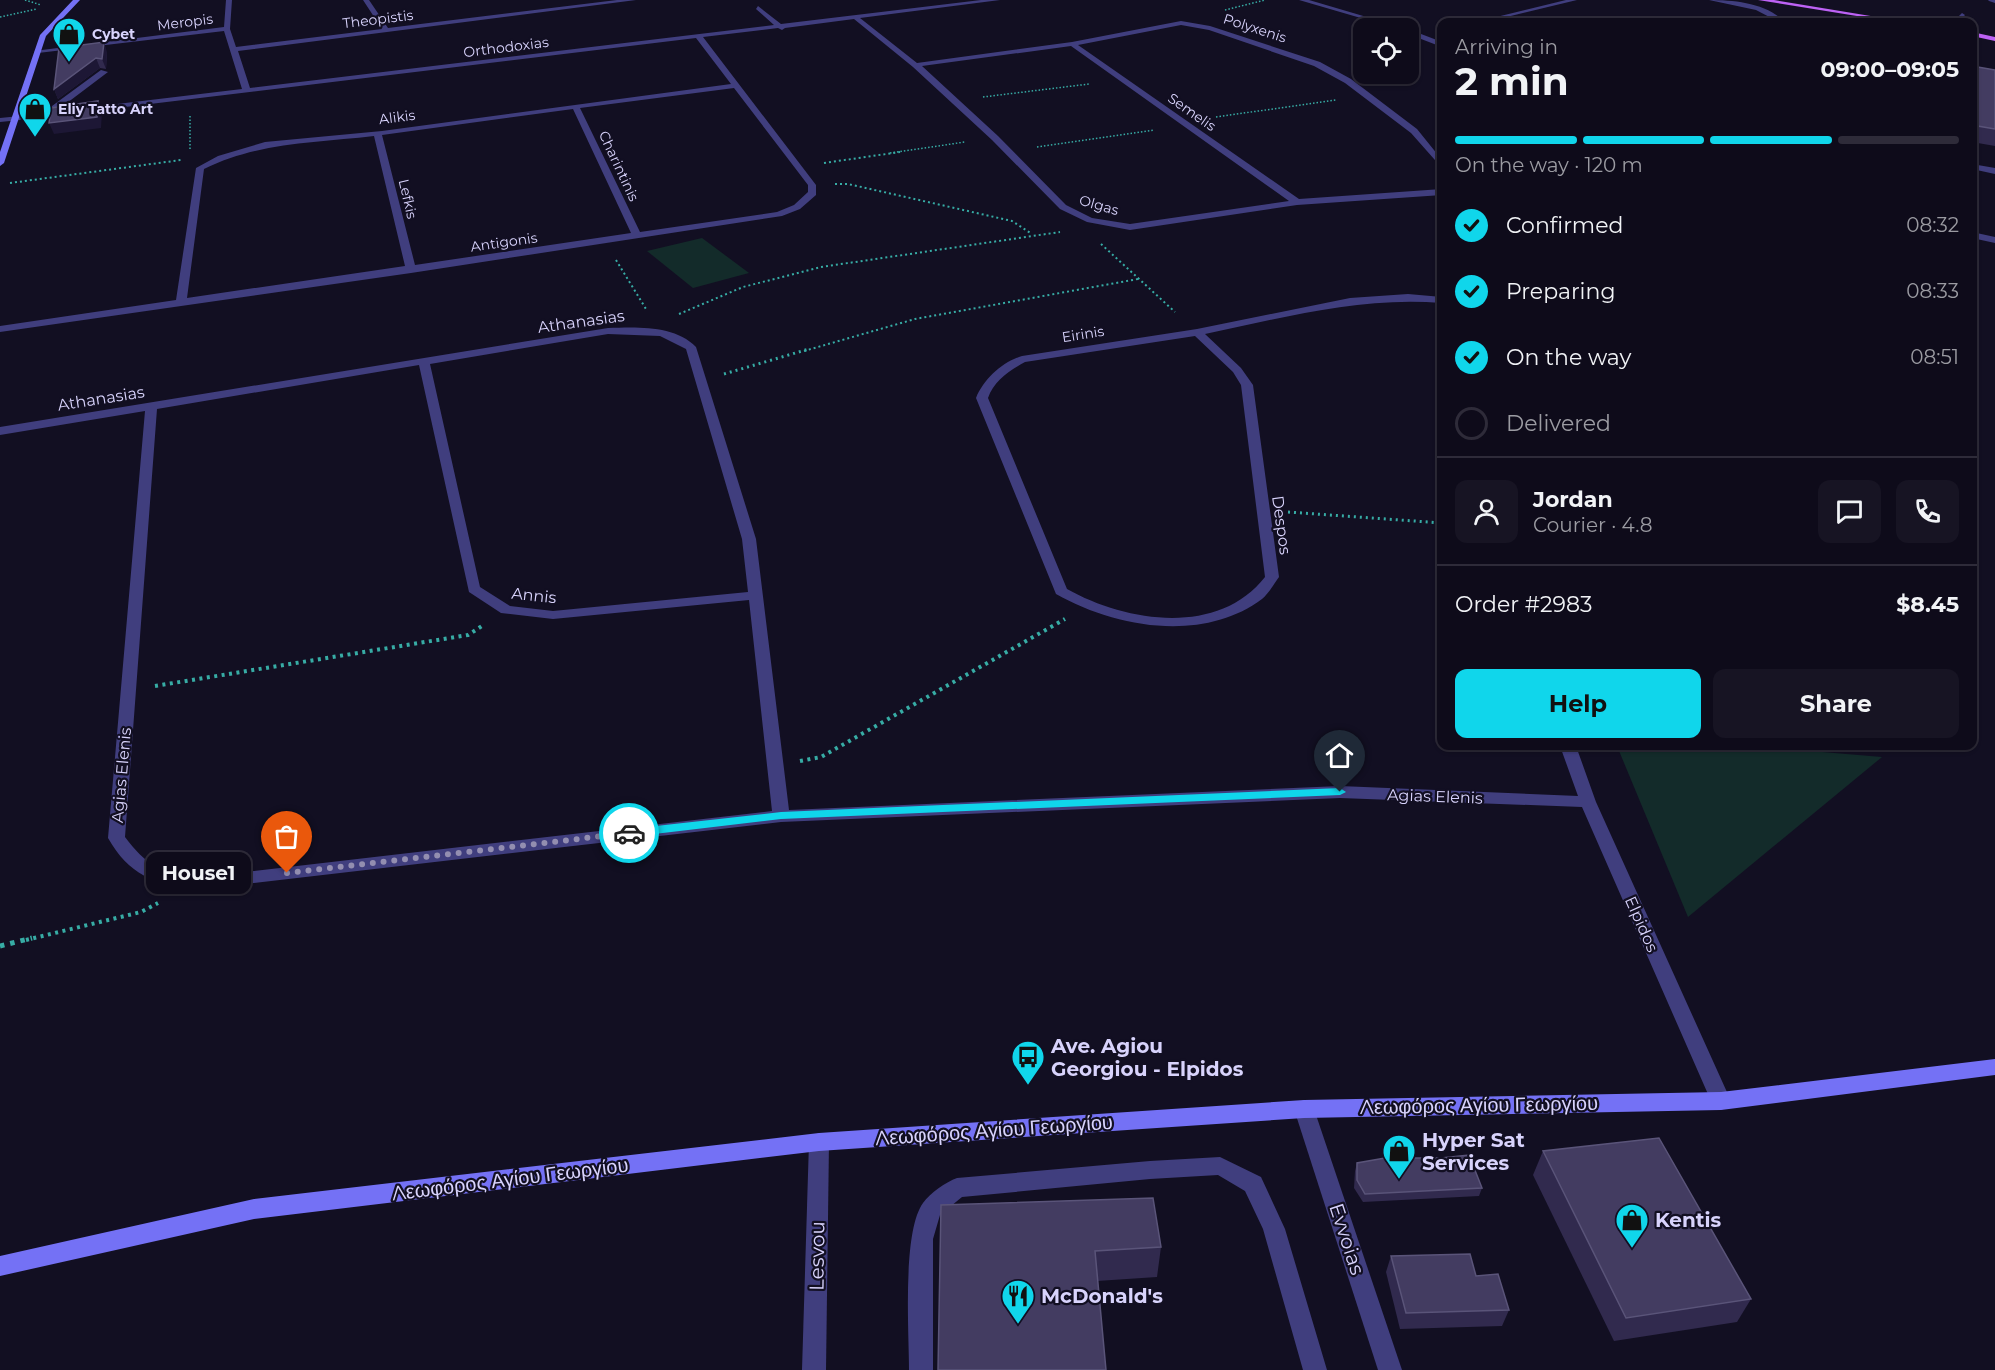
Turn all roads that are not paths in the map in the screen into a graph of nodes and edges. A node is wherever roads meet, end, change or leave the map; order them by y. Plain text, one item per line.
1 (77, 0) edge
2 (229, 0) edge
3 (366, 0) edge
4 (633, 0) edge
5 (997, 0) edge
6 (1302, 0) edge
7 (1574, 0) edge
8 (1712, 0) edge
9 (1761, 0) edge
10 (1990, 0) edge
11 (1995, 1) edge
12 (758, 8) dead end
13 (1962, 15) dead end
14 (1366, 18) edge
15 (1496, 18) edge
16 (1778, 18) edge
17 (1878, 18) edge
18 (1959, 18) edge
19 (857, 19) junction
20 (782, 28) junction
21 (227, 29) junction
22 (386, 30) junction
23 (1431, 34) dead end
24 (1977, 35) edge
25 (1421, 36) joint
26 (699, 37) junction
27 (1995, 39) edge
28 (1437, 43) edge
29 (1072, 44) junction
30 (234, 49) junction
31 (38, 51) junction
32 (916, 65) junction
33 (104, 72) edge
34 (735, 86) junction
35 (247, 91) junction
36 (576, 108) junction
37 (54, 114) junction
38 (17, 118) junction
39 (0, 120) edge
40 (378, 134) junction
41 (1437, 160) edge
42 (0, 163) edge
43 (1977, 167) edge
44 (1995, 171) edge
45 (1437, 192) edge
46 (1297, 202) junction
47 (637, 236) junction
48 (1977, 236) edge
49 (1995, 240) edge
50 (411, 270) junction
51 (1437, 300) edge
52 (182, 303) junction
53 (0, 329) edge
54 (1197, 332) junction
55 (424, 362) junction
56 (152, 407) junction
57 (0, 431) edge
58 (755, 595) junction
59 (1087, 606) joint
60 (1569, 750) edge
61 (1588, 802) junction
62 (781, 816) junction
63 (1995, 1068) edge
64 (1721, 1101) junction
65 (1304, 1108) junction
66 (819, 1142) junction
67 (0, 1266) edge
68 (814, 1370) edge
69 (921, 1370) edge
70 (1315, 1370) edge
71 (1390, 1370) edge

1 - 31 main road
2 - 21 street
3 - 22 street
4 - 22 street, Theopistis
5 - 19 street, Orthodoxias
6 - 14 street
7 - 15 street
8 - 16 street
9 - 17 main road
10 - 11 street
12 - 20 street
13 - 18 street
19 - 20 street, Orthodoxias
19 - 32 street, Olgas
20 - 26 street, Orthodoxias
21 - 30 street
21 - 31 street, Meropis
22 - 30 street, Theopistis
23 - 25 street
24 - 27 main road
25 - 28 street
26 - 34 street
26 - 35 street, Orthodoxias
29 - 32 street, Polyxenis
29 - 41 street, Polyxenis
29 - 46 street, Semelis
30 - 35 street
31 - 38 main road
32 - 46 street, Olgas
33 - 37 street
34 - 36 street, Alikis
34 - 47 street, Antigonis
35 - 37 street, Orthodoxias
36 - 40 street, Alikis
36 - 47 street, Charintinis
37 - 38 street, Orthodoxias
38 - 39 street, Orthodoxias
38 - 42 main road
40 - 50 street, Lefkis
40 - 52 street, Alikis
43 - 44 street
45 - 46 street, Olgas
47 - 50 street, Antigonis
48 - 49 street
50 - 52 street, Antigonis
51 - 54 street, Eirinis
52 - 53 street, Antigonis
54 - 59 street, Despos
54 - 59 street, Eirinis
55 - 56 street, Athanasias
55 - 58 street, Annis
55 - 58 street, Athanasias
56 - 57 street, Athanasias
56 - 62 street, Agias Elenis
58 - 62 street, Athanasias
60 - 61 street, Elpidos
61 - 62 street, Agias Elenis
61 - 64 street, Elpidos
63 - 64 main road, Λεωφόρος Αγίου Γεωργίου
64 - 65 main road, Λεωφόρος Αγίου Γεωργίου
65 - 66 main road, Λεωφόρος Αγίου Γεωργίου
65 - 71 street, Evvoias
66 - 67 main road, Λεωφόρος Αγίου Γεωργίου
66 - 68 street, Lesvou
69 - 70 street

